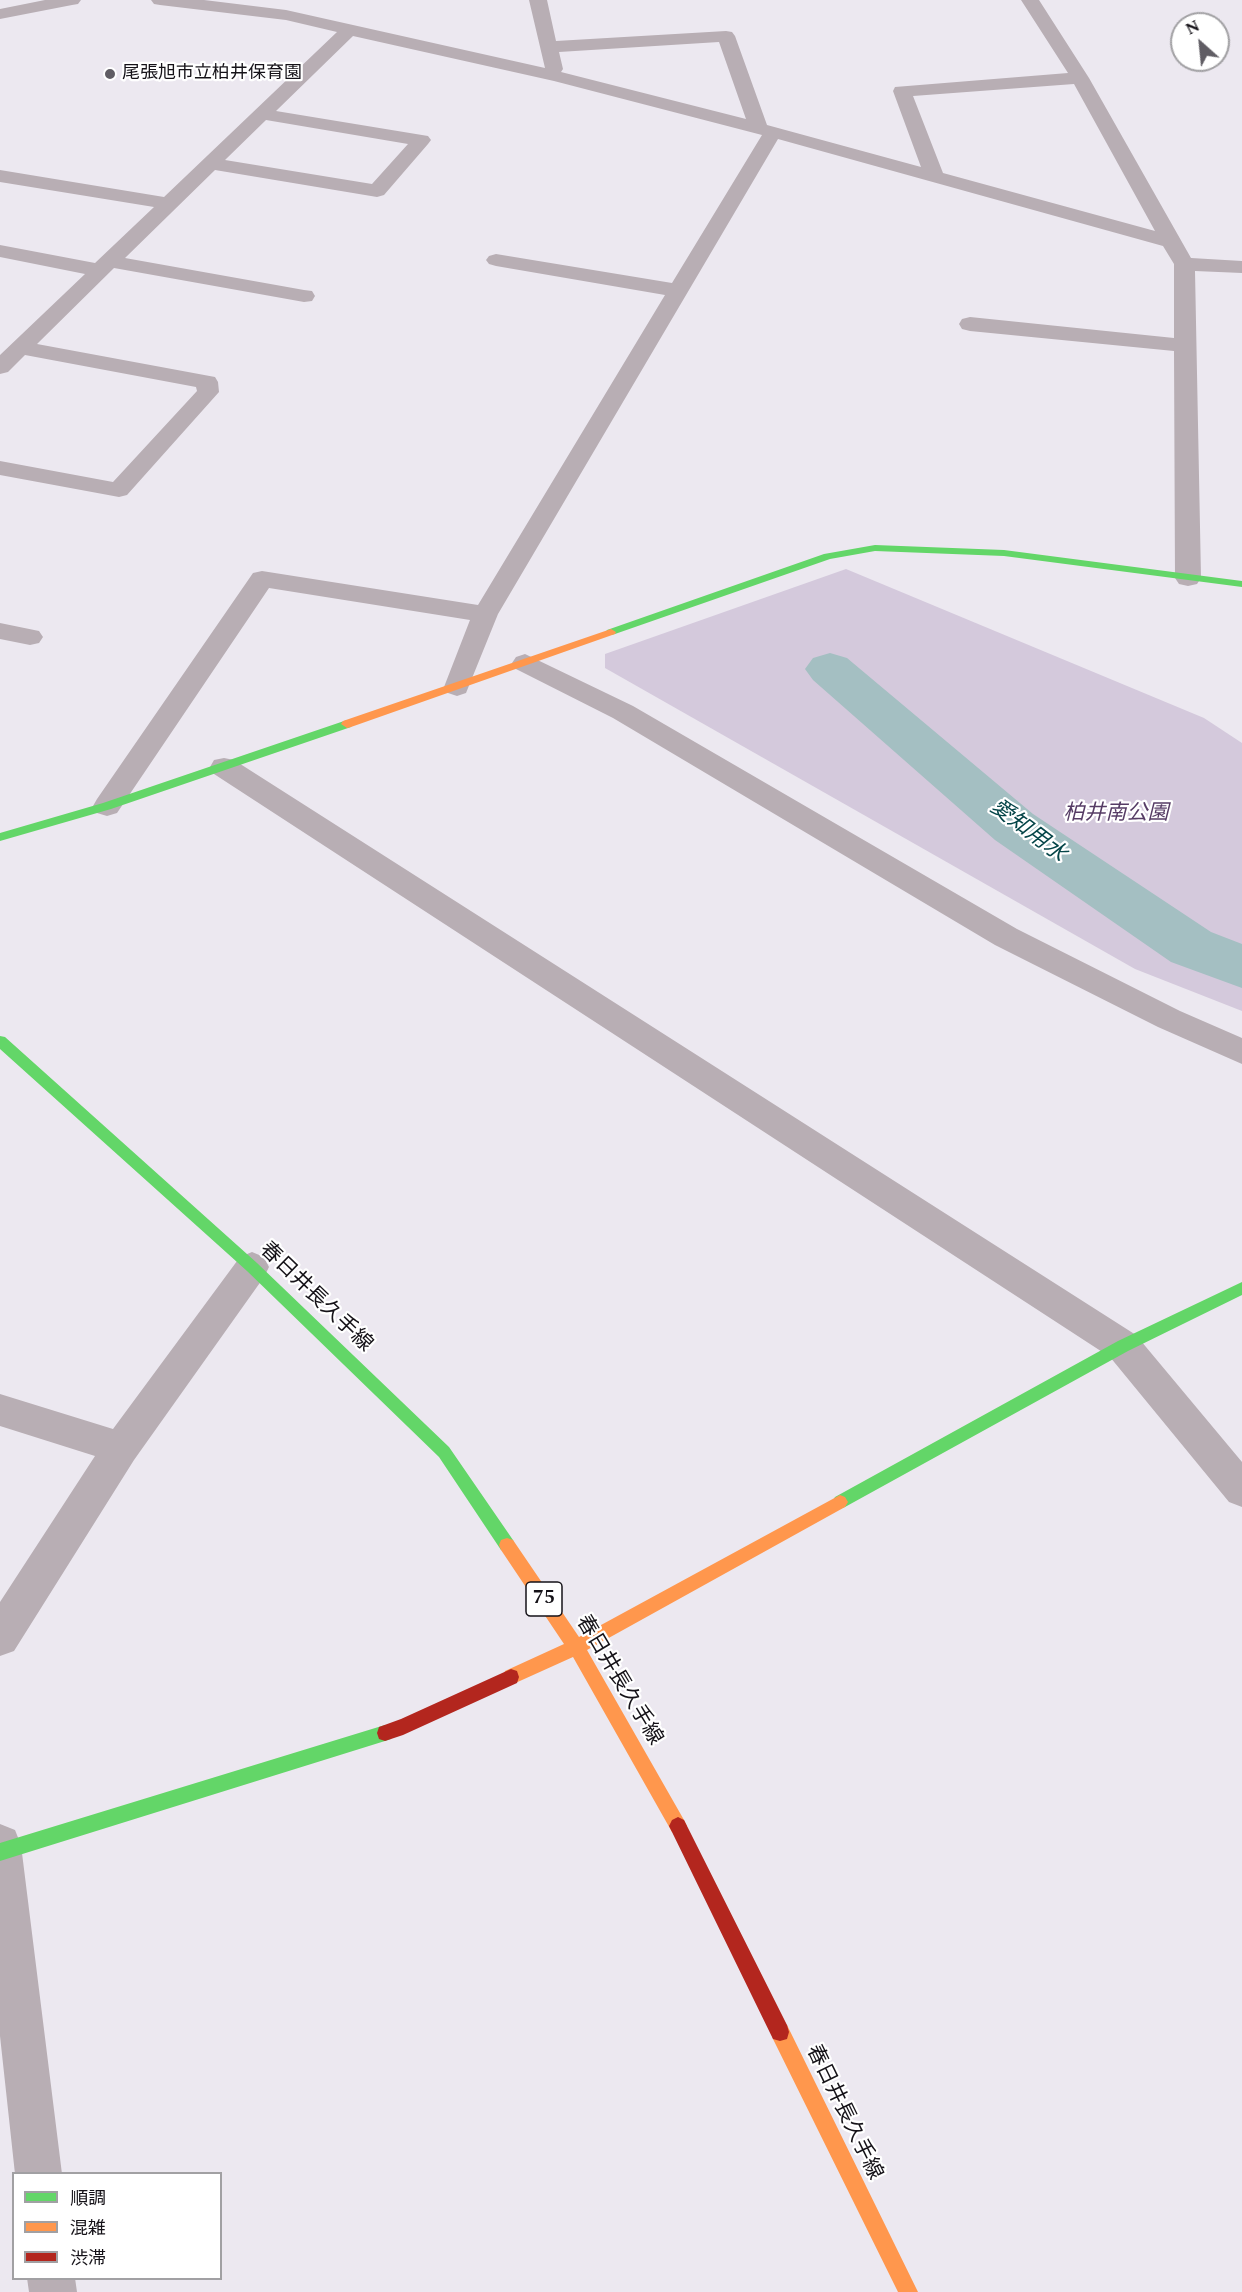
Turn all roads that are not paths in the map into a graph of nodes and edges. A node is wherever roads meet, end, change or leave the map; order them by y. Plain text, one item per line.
1 (72, 0) edge
2 (160, 0) edge
3 (538, 0) edge
4 (1030, 0) edge
5 (286, 7) edge
6 (0, 14) edge
7 (351, 28) junction
8 (549, 47) junction
9 (556, 76) junction
10 (1080, 78) junction
11 (263, 114) junction
12 (766, 131) junction
13 (211, 164) junction
14 (0, 176) edge
15 (935, 177) junction
16 (170, 204) junction
17 (1173, 242) junction
18 (0, 251) edge
19 (496, 261) dead end
20 (1184, 264) junction
21 (104, 265) junction
22 (1242, 267) edge
23 (678, 291) junction
24 (304, 296) dead end
25 (970, 324) dead end
26 (1186, 345) junction
27 (20, 347) junction
28 (0, 367) edge
29 (0, 468) edge
30 (1188, 578) junction
31 (1242, 584) edge
32 (485, 615) junction
33 (0, 631) edge
34 (30, 638) dead end
35 (525, 663) junction
36 (457, 687) junction
37 (224, 767) junction
38 (107, 806) junction
39 (0, 837) edge
40 (0, 1041) edge
41 (1242, 1052) edge
42 (252, 1267) junction
43 (1242, 1288) edge
44 (1123, 1346) junction
45 (0, 1410) edge
46 (121, 1448) junction
47 (1242, 1490) edge
48 (0, 1637) edge
49 (576, 1647) junction
50 (0, 1850) edge
51 (39, 2172) edge
52 (908, 2292) edge

1 - 6 street
2 - 5 street
3 - 8 street
4 - 10 street
5 - 7 street
7 - 9 street
7 - 11 street
8 - 9 street
8 - 12 street
9 - 12 street
10 - 15 street
10 - 17 street
11 - 13 street
11 - 13 street
12 - 15 street
12 - 23 street
13 - 16 street
14 - 16 street
15 - 17 street
16 - 21 street
17 - 20 street
18 - 21 street
19 - 23 street
20 - 22 street
20 - 26 street
21 - 24 street
21 - 27 street
23 - 32 street
25 - 26 street
26 - 30 street
27 - 28 street
27 - 29 street
30 - 31 street
30 - 35 street
32 - 36 street
32 - 38 street
33 - 34 street
35 - 36 street
35 - 41 street
36 - 37 street
37 - 38 street
37 - 44 street
38 - 39 street
40 - 42 street, 春日井長久手線 / 75
42 - 46 street
42 - 49 street, 春日井長久手線 / 75
43 - 44 street
44 - 47 street
44 - 49 street
45 - 46 street
46 - 48 street
49 - 50 street
49 - 52 street, 春日井長久手線 / 75
50 - 51 street

